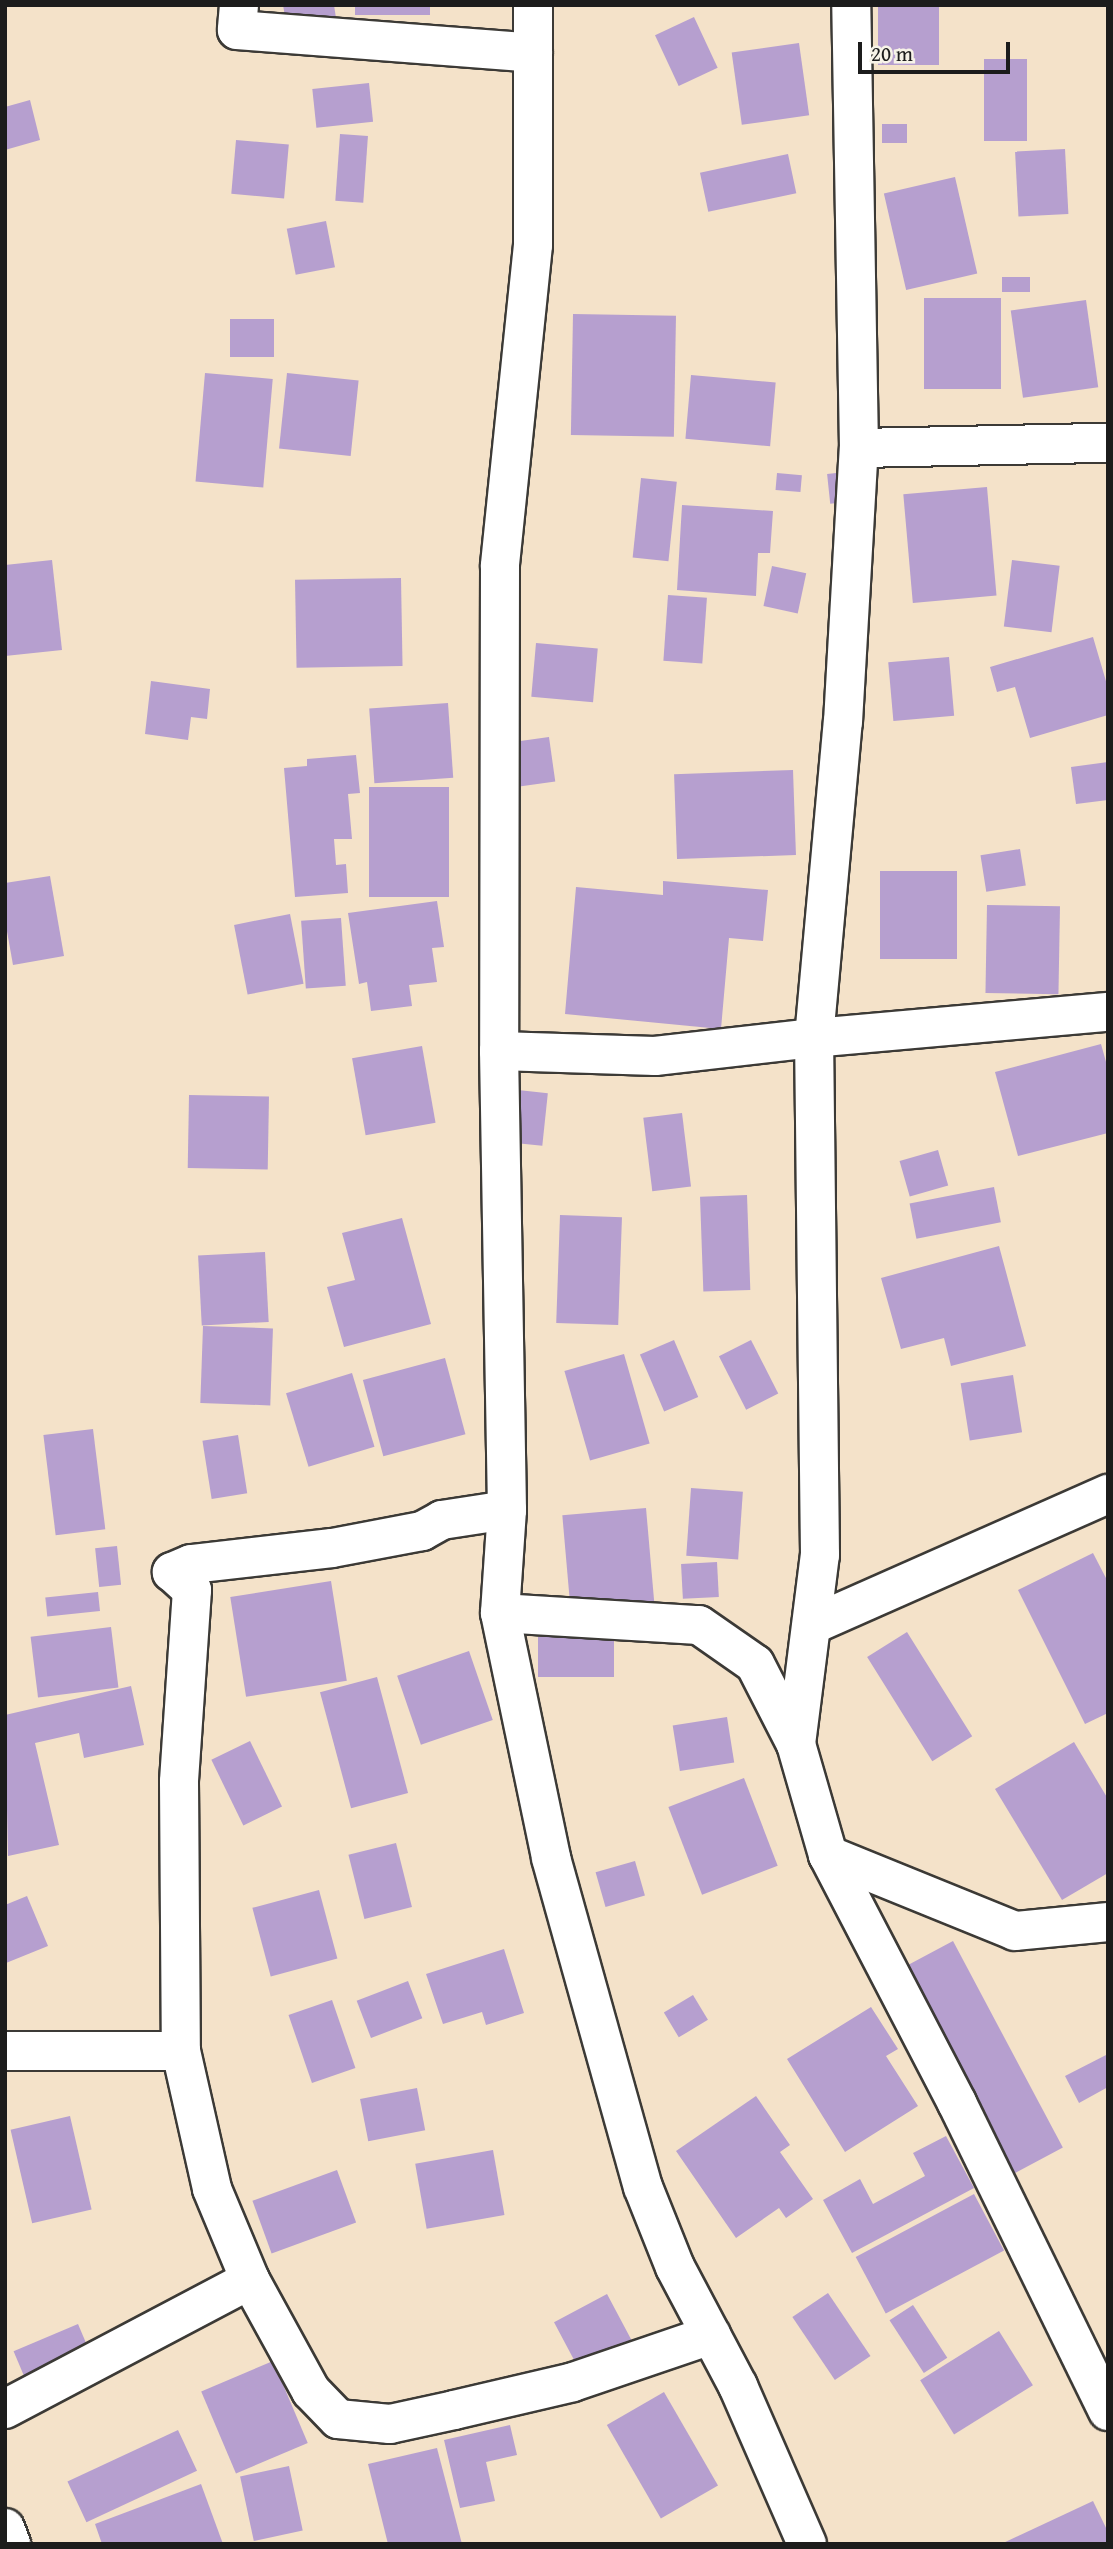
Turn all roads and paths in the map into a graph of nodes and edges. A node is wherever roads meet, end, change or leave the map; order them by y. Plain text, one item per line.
1 (239, 5) edge
2 (533, 5) edge
3 (851, 5) edge
4 (533, 53) junction
5 (1108, 443) edge
6 (859, 448) junction
7 (1108, 1012) edge
8 (814, 1038) junction
9 (499, 1051) junction
10 (1108, 1494) edge
11 (506, 1510) junction
12 (500, 1613) junction
13 (812, 1625) junction
14 (796, 1744) junction
15 (828, 1855) junction
16 (1108, 1922) edge
17 (181, 2051) junction
18 (5, 2052) edge
19 (250, 2280) junction
20 (711, 2335) junction
21 (5, 2409) edge
22 (1108, 2411) edge
23 (5, 2528) edge
24 (11, 2544) edge
25 (807, 2544) edge

1 - 4 street
2 - 4 street
3 - 6 street
4 - 9 street
5 - 6 street
6 - 8 street
7 - 8 street
8 - 9 street
8 - 13 street
9 - 11 street
10 - 13 street
11 - 12 street
11 - 17 street
12 - 14 street
12 - 20 street
13 - 14 street
14 - 15 street
15 - 16 street
15 - 22 street
17 - 18 street
17 - 19 street
19 - 20 street
19 - 21 street
20 - 25 street
23 - 24 street

